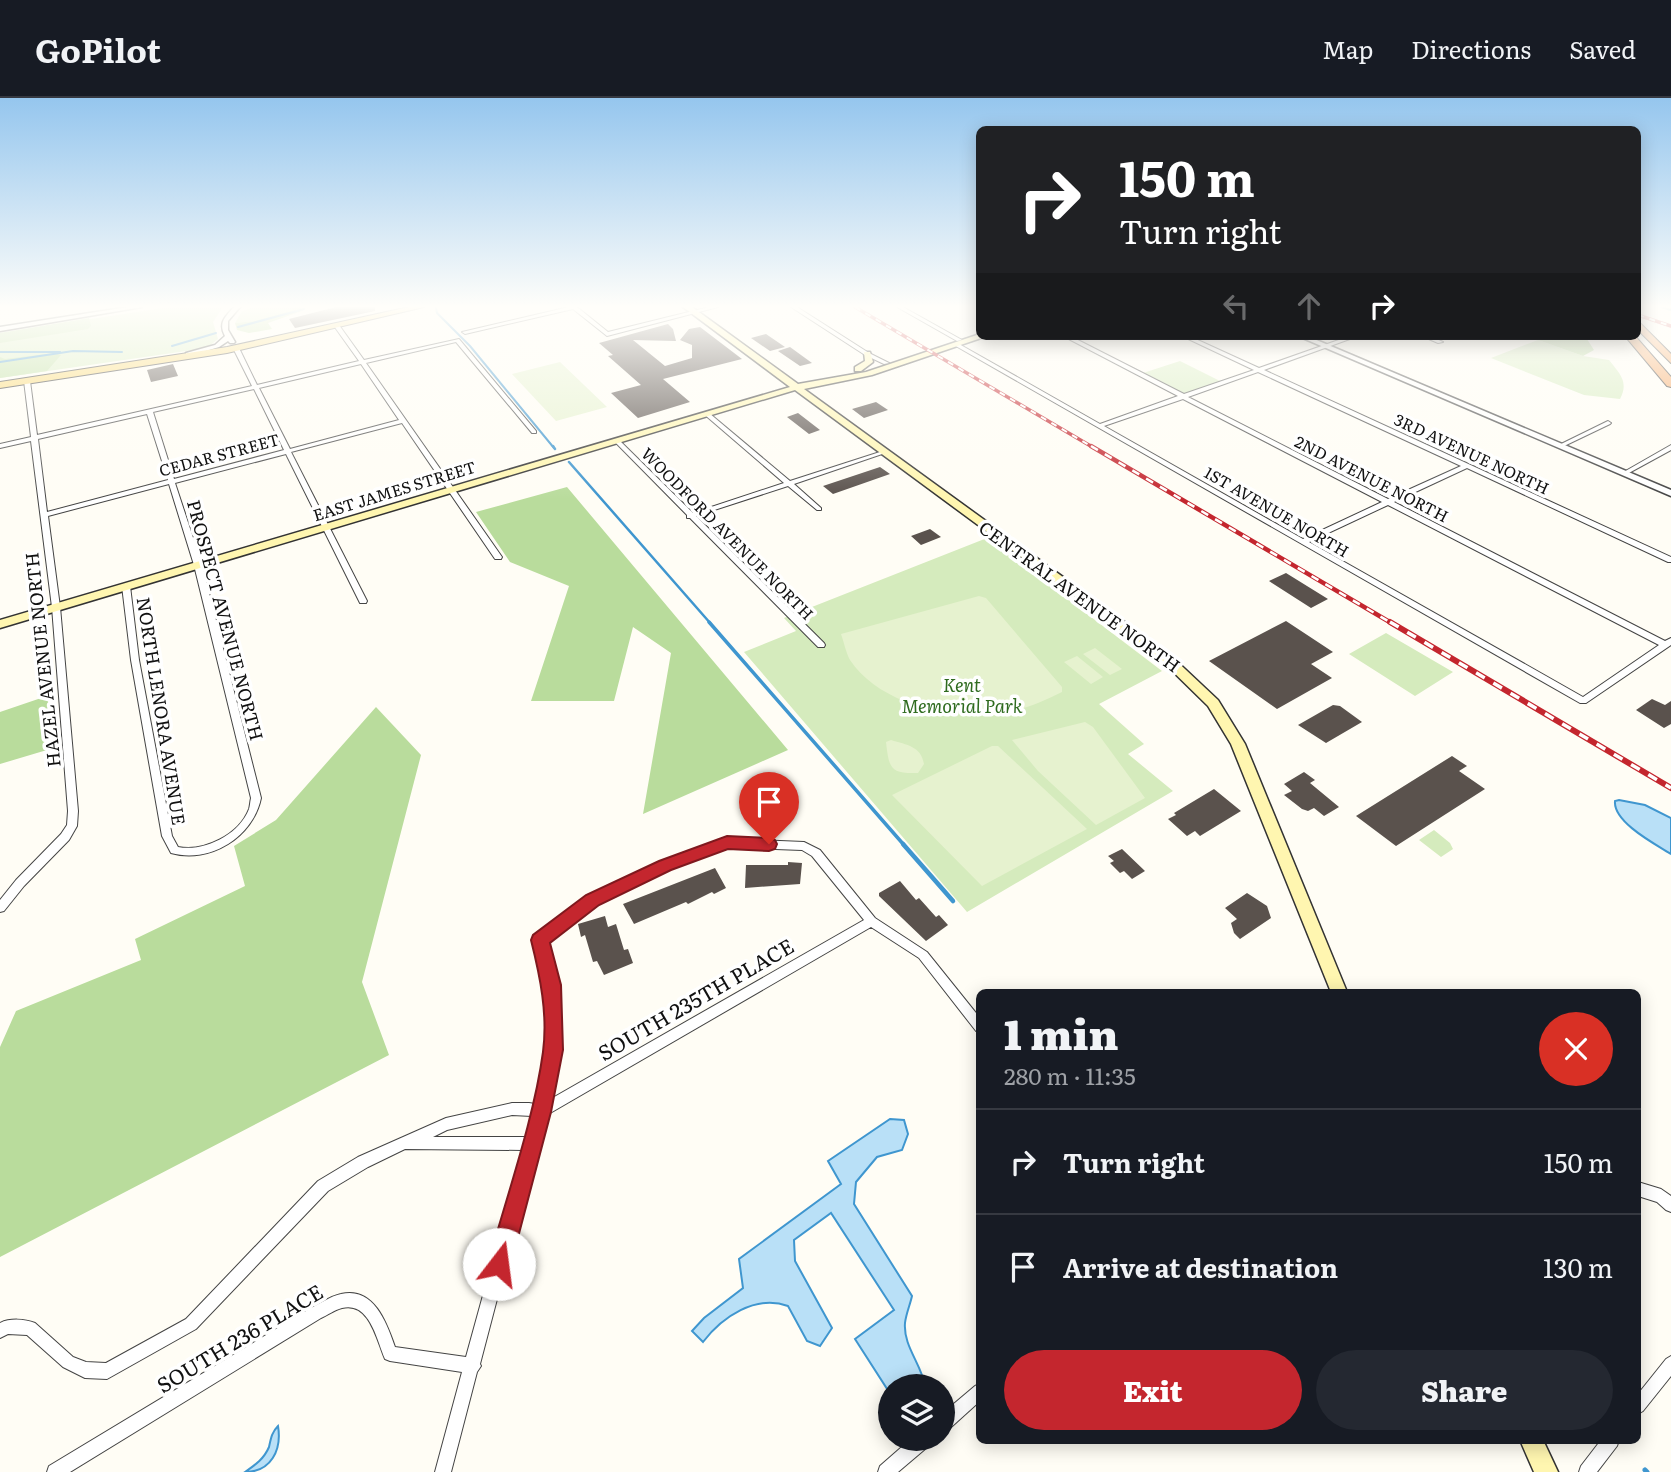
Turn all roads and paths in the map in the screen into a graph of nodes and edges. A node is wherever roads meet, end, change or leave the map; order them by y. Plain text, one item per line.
1 (92, 371) edge
2 (248, 371) edge
3 (322, 371) edge
4 (368, 371) edge
5 (483, 371) edge
6 (775, 371) edge
7 (850, 371) edge
8 (874, 371) edge
9 (1006, 371) edge
10 (1134, 371) edge
11 (1256, 371) edge
12 (1261, 371) edge
13 (1385, 371) edge
14 (27, 381) junction
15 (0, 385) edge
16 (256, 386) junction
17 (797, 387) junction
18 (1183, 396) junction
19 (149, 411) junction
20 (707, 414) junction
21 (403, 421) junction
22 (1608, 423) dead end
23 (1099, 426) junction
24 (534, 432) dead end
25 (33, 439) junction
26 (616, 440) junction
27 (0, 446) edge
28 (1560, 446) junction
29 (1671, 447) edge
30 (288, 451) junction
31 (885, 452) junction
32 (1466, 466) junction
33 (1625, 473) junction
34 (172, 481) junction
35 (789, 483) junction
36 (452, 488) junction
37 (1671, 493) edge
38 (1387, 501) junction
39 (819, 509) dead end
40 (43, 515) junction
41 (690, 516) junction
42 (327, 526) junction
43 (1302, 542) junction
44 (498, 557) dead end
45 (1671, 561) edge
46 (198, 565) junction
47 (126, 586) junction
48 (363, 601) dead end
49 (56, 607) junction
50 (0, 624) edge
51 (1668, 643) edge
52 (821, 645) dead end
53 (204, 849) joint
54 (0, 908) edge
55 (871, 920) junction
56 (1338, 989) edge
57 (976, 1022) edge
58 (540, 1112) junction
59 (402, 1143) junction
60 (531, 1144) junction
61 (1641, 1190) edge
62 (1671, 1205) edge
63 (0, 1331) edge
64 (1671, 1364) edge
65 (472, 1366) junction
66 (976, 1394) edge
67 (1641, 1402) edge
68 (955, 1413) edge
69 (1533, 1444) edge
70 (1608, 1444) edge
71 (910, 1451) edge
72 (55, 1472) edge
73 (443, 1472) edge
74 (886, 1472) edge
75 (1546, 1472) edge
76 (1587, 1472) edge

1 - 14 main road
2 - 16 street
3 - 16 street
4 - 21 street
5 - 24 street
6 - 17 main road, CENTRAL AVENUE NORTH
7 - 17 main road, EAST JAMES STREET
8 - 17 main road, EAST JAMES STREET
9 - 23 street, 1ST AVENUE NORTH
10 - 18 street, 2ND AVENUE NORTH
11 - 18 street
12 - 32 street, 3RD AVENUE NORTH
13 - 28 street
14 - 15 main road
14 - 25 street, HAZEL AVENUE NORTH
16 - 19 street
16 - 30 street
17 - 20 main road, EAST JAMES STREET
17 - 31 main road, CENTRAL AVENUE NORTH
18 - 23 street
18 - 38 street, 2ND AVENUE NORTH
19 - 25 street
19 - 34 street, PROSPECT AVENUE NORTH
20 - 26 main road, EAST JAMES STREET
20 - 35 street
21 - 30 street, CEDAR STREET
21 - 36 street
22 - 28 street
23 - 43 street, 1ST AVENUE NORTH
25 - 27 street
25 - 40 street, HAZEL AVENUE NORTH
26 - 36 main road, EAST JAMES STREET
26 - 41 street, WOODFORD AVENUE NORTH
28 - 33 street
29 - 33 street
30 - 34 street, CEDAR STREET
30 - 42 street
31 - 35 street
31 - 56 main road, CENTRAL AVENUE NORTH
32 - 38 street
32 - 45 street, 3RD AVENUE NORTH
33 - 37 street
34 - 40 street, CEDAR STREET
34 - 46 street, PROSPECT AVENUE NORTH
35 - 39 street
35 - 41 street
36 - 42 main road, EAST JAMES STREET
36 - 44 street
38 - 43 street
38 - 51 street, 2ND AVENUE NORTH
40 - 49 street, HAZEL AVENUE NORTH
41 - 52 street, WOODFORD AVENUE NORTH
42 - 46 main road, EAST JAMES STREET
42 - 48 street
43 - 51 street, 1ST AVENUE NORTH
46 - 47 main road, EAST JAMES STREET
46 - 53 street, PROSPECT AVENUE NORTH
47 - 49 main road, EAST JAMES STREET
47 - 53 street, NORTH LENORA AVENUE
49 - 50 main road, EAST JAMES STREET
49 - 54 street, HAZEL AVENUE NORTH
55 - 57 street
55 - 58 street, SOUTH 235TH PLACE
55 - 58 street
58 - 59 street
58 - 60 street
59 - 60 street
59 - 63 street
60 - 65 street
61 - 62 street
64 - 67 street
65 - 72 street, SOUTH 236 PLACE
65 - 73 street
66 - 68 street
69 - 75 main road
70 - 76 street
71 - 74 street

